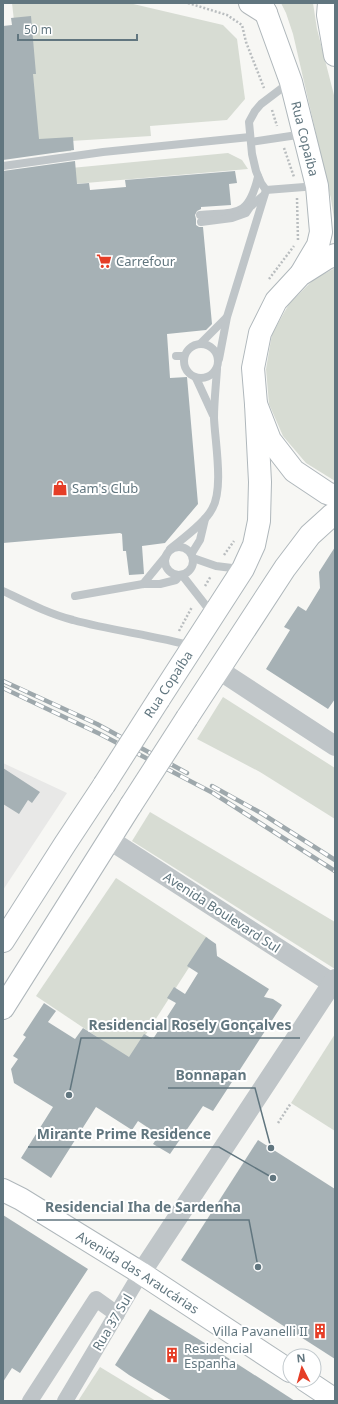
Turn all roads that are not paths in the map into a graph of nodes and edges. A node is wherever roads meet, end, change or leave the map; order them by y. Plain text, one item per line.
1 (329, 3) edge
2 (259, 6) edge
3 (335, 55) edge
4 (291, 82) junction
5 (304, 134) junction
6 (250, 140) junction
7 (3, 166) edge
8 (258, 176) junction
9 (317, 186) junction
10 (265, 193) junction
11 (335, 255) edge
12 (300, 275) junction
13 (227, 317) junction
14 (201, 343) junction
15 (219, 360) junction
16 (217, 369) junction
17 (177, 372) dead end
18 (187, 372) junction
19 (196, 378) junction
20 (256, 404) junction
21 (214, 417) junction
22 (335, 496) edge
23 (335, 514) edge
24 (206, 518) junction
25 (168, 553) junction
26 (192, 556) junction
27 (243, 569) junction
28 (181, 575) junction
29 (143, 584) junction
30 (3, 591) edge
31 (75, 596) dead end
32 (212, 617) junction
33 (193, 646) junction
34 (219, 670) junction
35 (335, 746) edge
36 (110, 840) junction
37 (3, 941) edge
38 (334, 982) edge
39 (3, 1008) edge
40 (3, 1190) edge
41 (141, 1273) junction
42 (117, 1314) junction
43 (282, 1365) edge
44 (316, 1388) edge
45 (335, 1400) edge
46 (30, 1401) edge
47 (65, 1401) edge

1 - 3 main road
2 - 4 main road, Rua Copaíba
4 - 5 main road, Rua Copaíba
4 - 6 lane
5 - 6 lane
5 - 9 main road, Rua Copaíba
6 - 7 lane
6 - 8 lane
8 - 10 lane
8 - 10 lane
9 - 10 lane
9 - 12 main road, Rua Copaíba
10 - 13 lane
11 - 12 main road
12 - 20 main road
13 - 14 lane
13 - 15 lane
14 - 15 lane
14 - 18 lane
15 - 16 lane
16 - 19 lane
16 - 21 lane
17 - 18 lane
18 - 19 lane
19 - 21 lane
20 - 22 main road
20 - 27 main road, Rua Copaíba
21 - 24 lane
23 - 34 main road
24 - 25 lane
24 - 26 lane
25 - 26 lane
25 - 28 lane
25 - 29 lane
26 - 27 lane
26 - 28 lane
27 - 32 main road, Rua Copaíba
28 - 29 lane
28 - 32 lane
29 - 31 lane
30 - 33 lane
32 - 33 main road, Rua Copaíba
33 - 37 main road, Rua Copaíba, bridge
34 - 35 street
34 - 36 main road, bridge
36 - 38 street, Avenida Boulevard Sul
36 - 39 main road
38 - 41 street, Rua 37 Sul
40 - 41 main road, Avenida das Araucárias
41 - 42 street, Rua 37 Sul
41 - 43 main road, Avenida das Araucárias
42 - 46 street
42 - 47 street, Rua 37 Sul
44 - 45 main road

